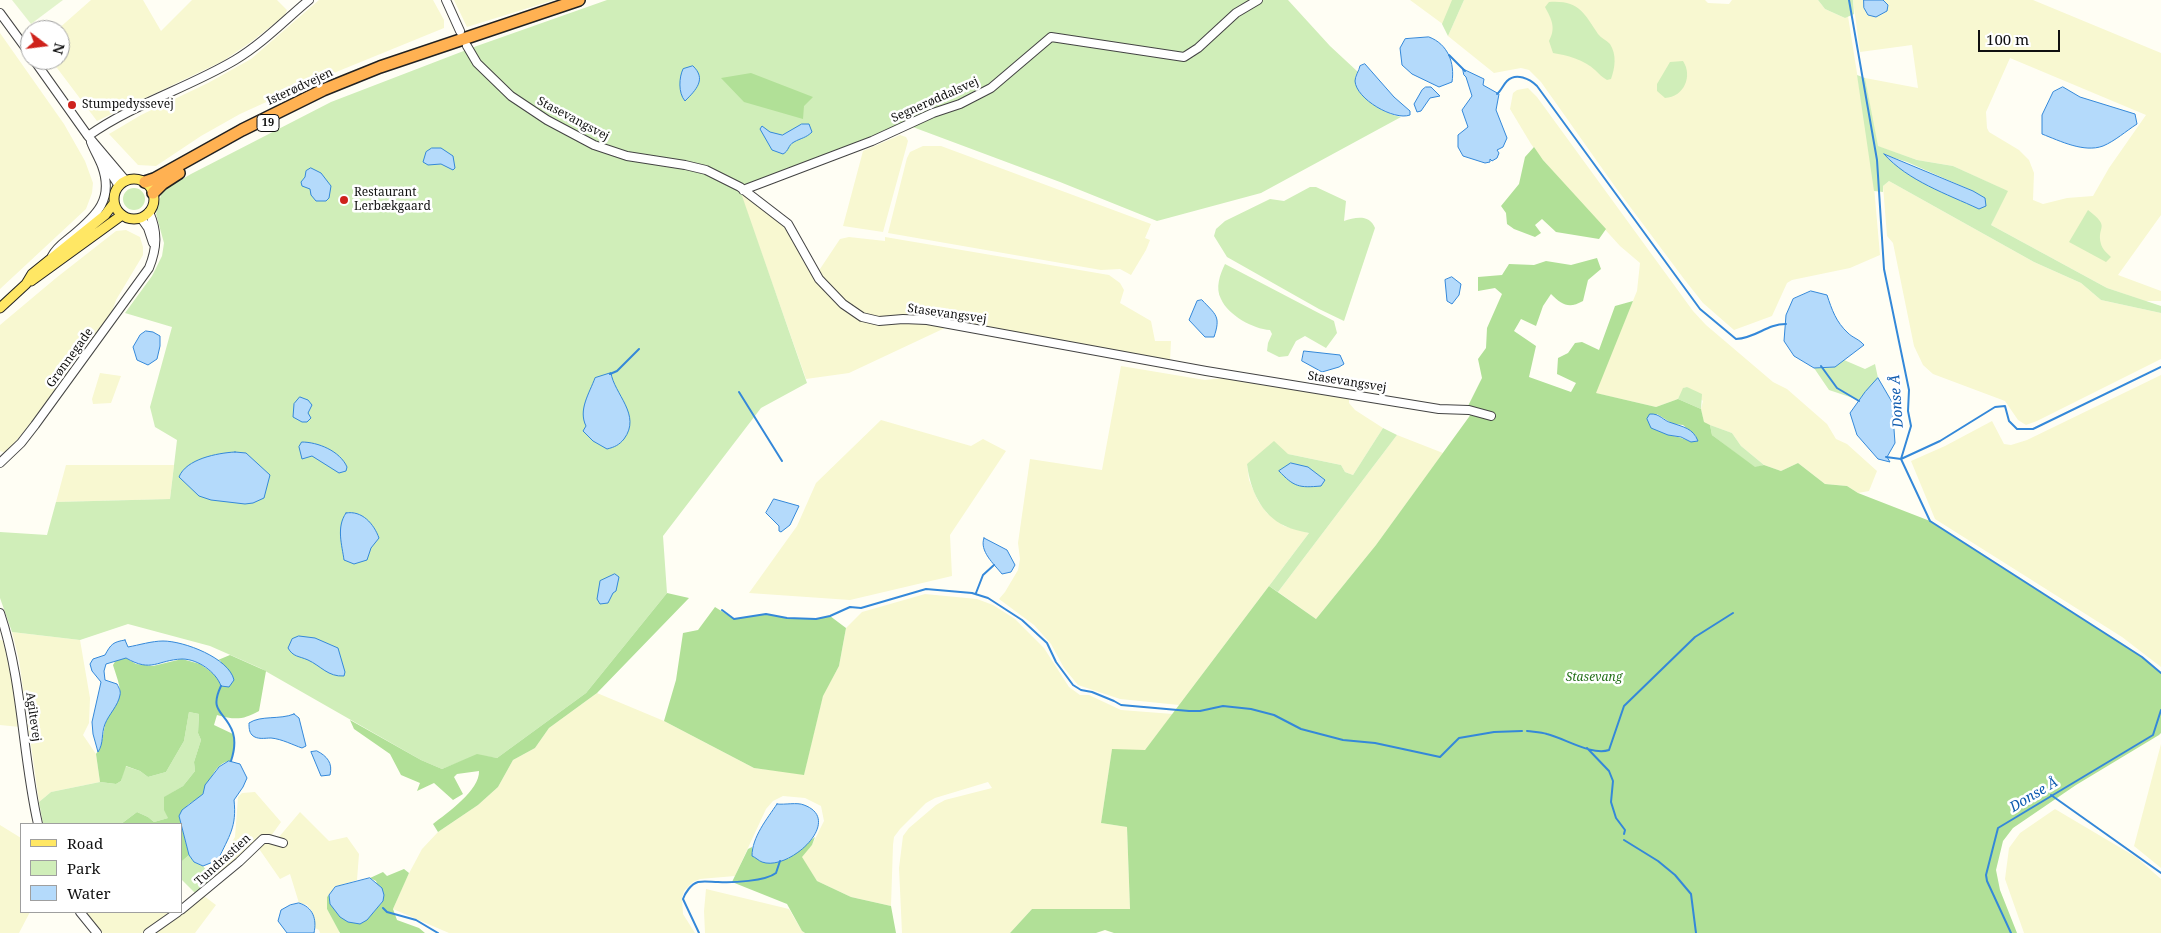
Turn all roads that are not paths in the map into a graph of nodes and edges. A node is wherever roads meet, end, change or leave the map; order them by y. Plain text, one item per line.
1 (309, 0) edge
2 (446, 0) edge
3 (579, 0) edge
4 (1258, 0) edge
5 (0, 13) edge
6 (460, 31) dead end
7 (20, 40) edge
8 (466, 46) dead end
9 (390, 65) junction
10 (41, 70) edge
11 (90, 139) junction
12 (145, 182) junction
13 (122, 183) junction
14 (743, 190) junction
15 (153, 193) junction
16 (114, 203) junction
17 (149, 212) junction
18 (122, 215) junction
19 (141, 218) junction
20 (52, 256) junction
21 (152, 260) junction
22 (26, 284) junction
23 (0, 308) edge
24 (1491, 416) dead end
25 (0, 464) edge
26 (0, 613) edge
27 (38, 823) edge
28 (283, 843) dead end
29 (182, 909) edge
30 (81, 913) edge
31 (177, 913) edge
32 (97, 933) edge
33 (148, 933) edge

1 - 11 street
2 - 6 street
3 - 9 highway, Isterødvejen / 19
4 - 14 street, Segnerøddalsvej
5 - 7 street
8 - 14 street, Stasevangsvej
9 - 12 highway, Isterødvejen / 19
9 - 15 highway, Isterødvejen / 19
10 - 11 street
11 - 13 street
11 - 20 street
12 - 13 main road
12 - 15 main road
13 - 16 main road
14 - 24 street, Stasevangsvej
15 - 17 main road
16 - 18 main road
16 - 20 main road
17 - 19 main road
17 - 21 street, Grønnegade
18 - 19 main road
18 - 22 main road
19 - 21 street
20 - 22 main road
21 - 25 street, Grønnegade
22 - 23 main road
26 - 27 street, Agiltevej
28 - 29 street, Tundrastien
30 - 32 street
31 - 33 street, Tundrastien

